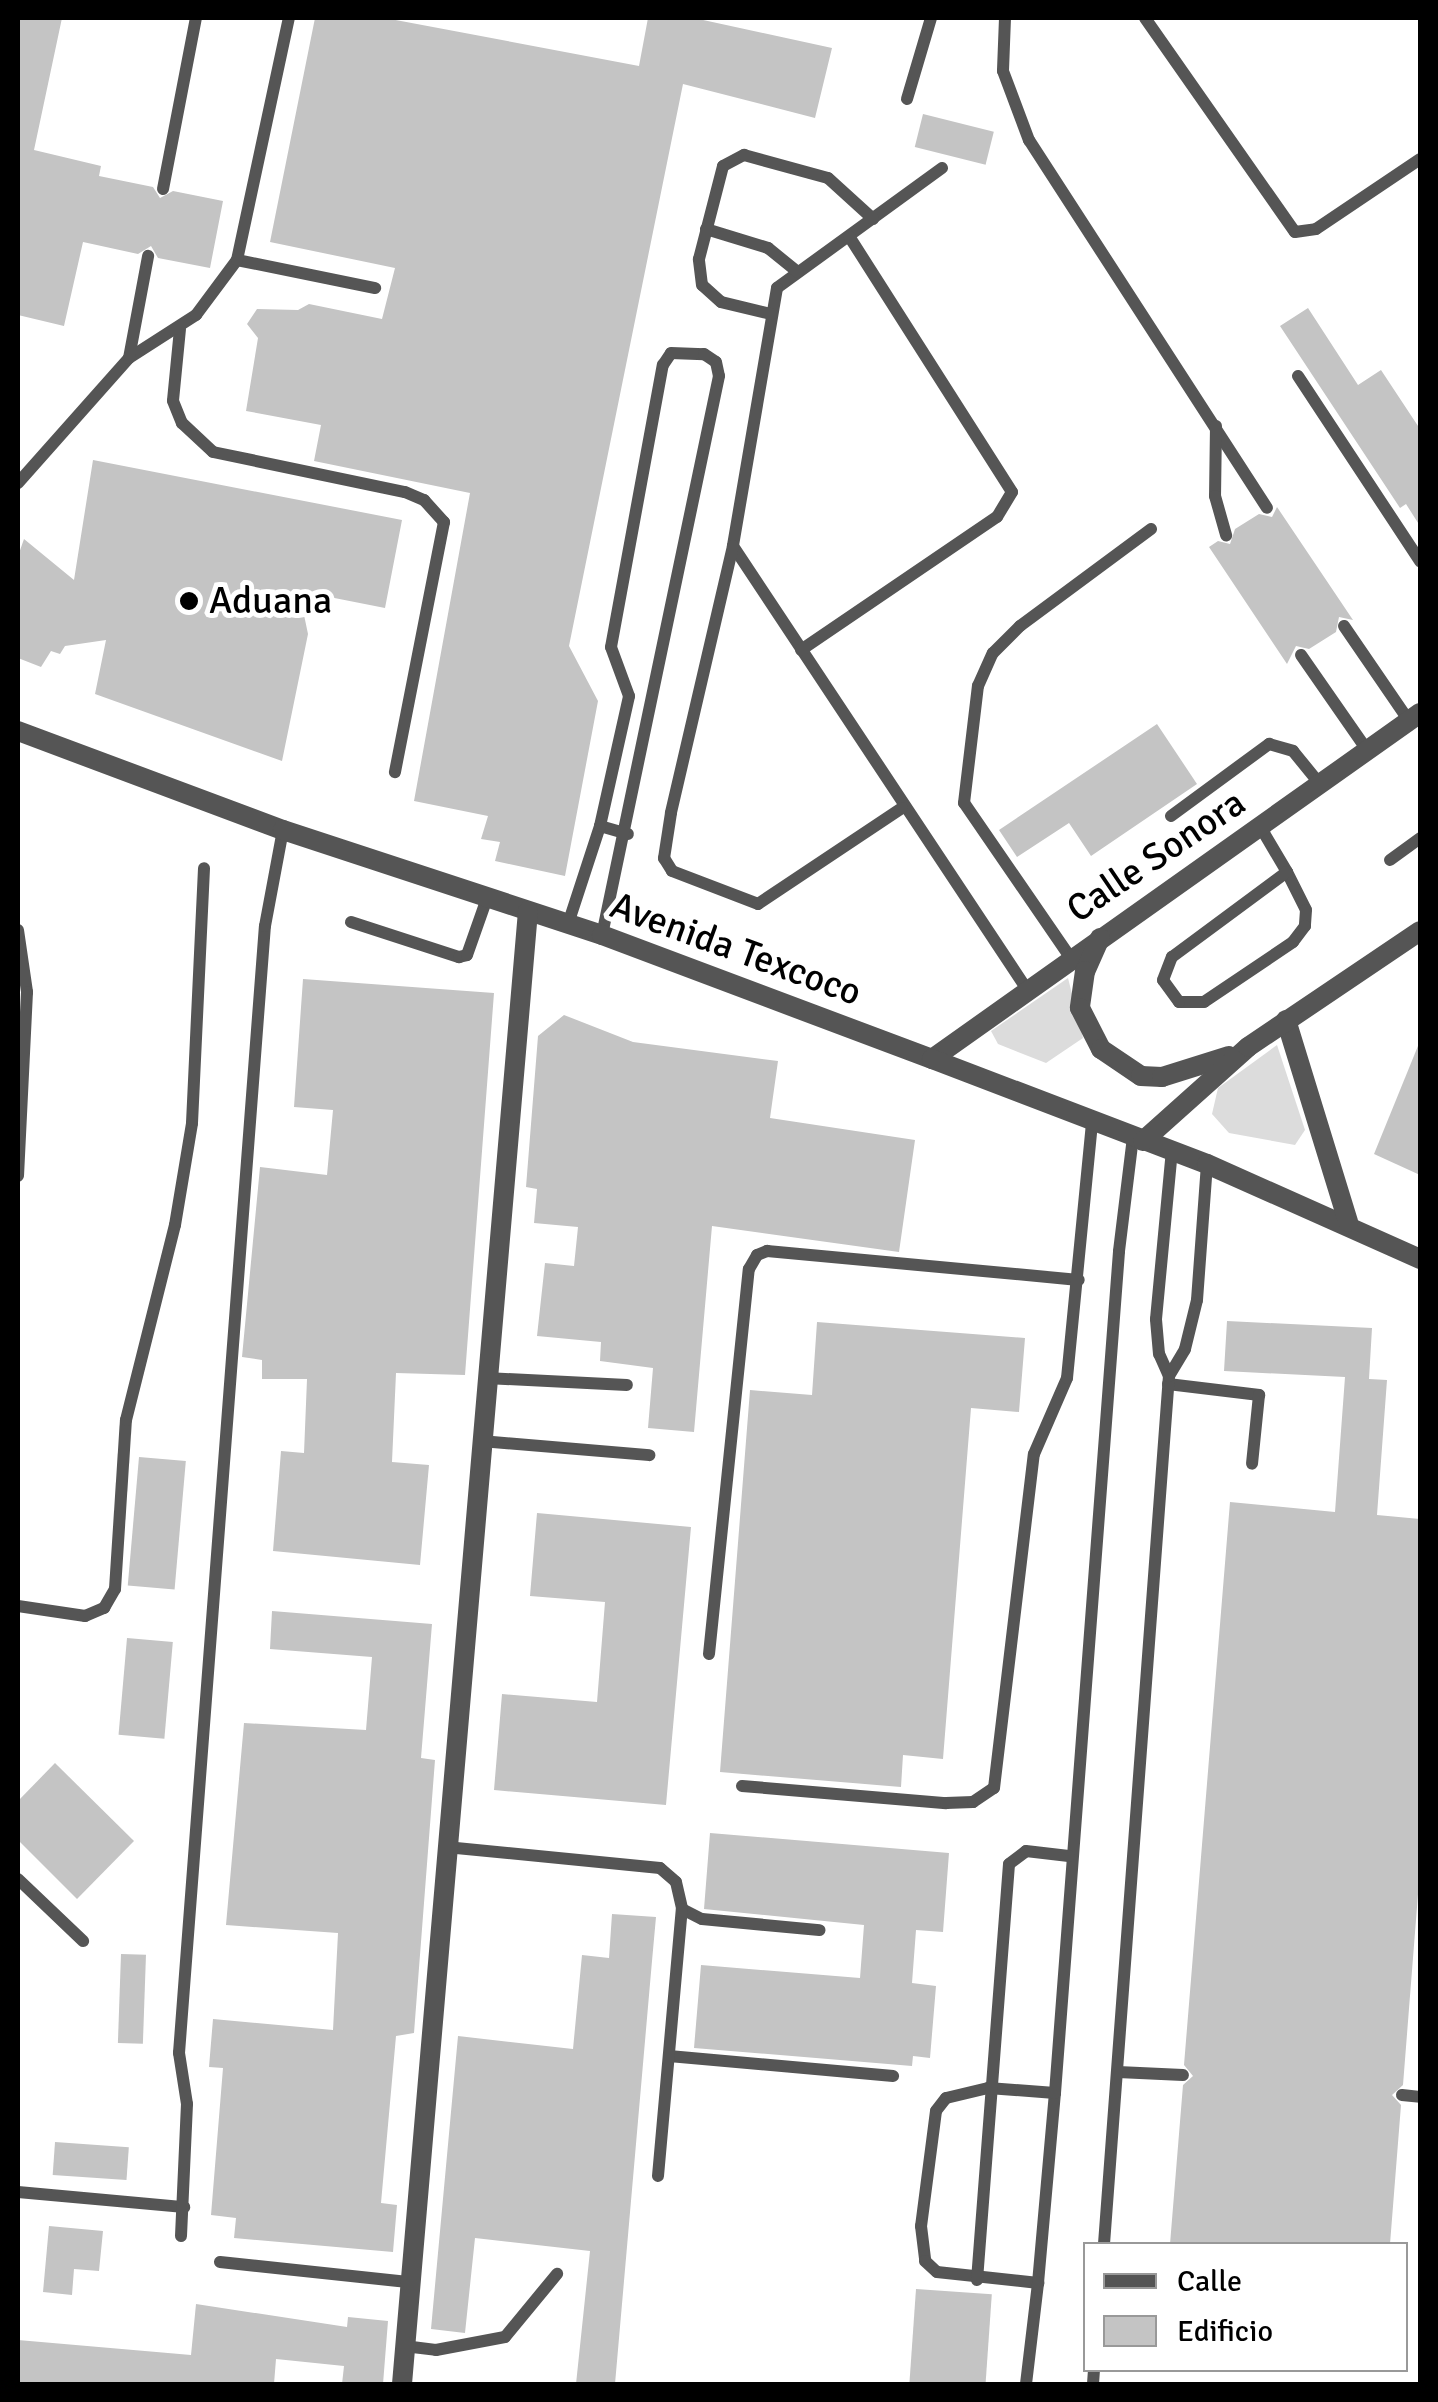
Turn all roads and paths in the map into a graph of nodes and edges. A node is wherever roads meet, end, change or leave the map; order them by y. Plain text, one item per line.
1 (196, 18) edge
2 (289, 18) edge
3 (931, 18) edge
4 (1006, 18) edge
5 (1145, 18) edge
6 (907, 99) dead end
7 (1420, 159) edge
8 (942, 168) dead end
9 (162, 189) dead end
10 (873, 218) junction
11 (706, 229) junction
12 (848, 236) junction
13 (148, 256) dead end
14 (237, 260) junction
15 (798, 272) junction
16 (375, 288) dead end
17 (772, 314) junction
18 (180, 329) junction
19 (129, 358) junction
20 (1298, 376) dead end
21 (1216, 423) junction
22 (18, 483) edge
23 (1266, 508) dead end
24 (1151, 530) dead end
25 (1226, 535) dead end
26 (733, 546) junction
27 (1420, 560) edge
28 (1344, 626) dead end
29 (802, 650) junction
30 (1301, 655) dead end
31 (629, 696) junction
32 (656, 701) junction
33 (1415, 717) edge
34 (18, 732) edge
35 (1367, 750) junction
36 (395, 772) dead end
37 (1320, 783) junction
38 (902, 808) junction
39 (1170, 816) dead end
40 (600, 826) junction
41 (1260, 828) junction
42 (283, 830) junction
43 (628, 834) junction
44 (1420, 838) edge
45 (1390, 860) dead end
46 (204, 868) dead end
47 (1286, 872) junction
48 (486, 901) junction
49 (528, 911) junction
50 (351, 922) dead end
51 (568, 924) junction
52 (18, 930) edge
53 (1420, 931) edge
54 (602, 936) junction
55 (1101, 936) junction
56 (21, 950) edge
57 (1070, 958) junction
58 (1026, 988) junction
59 (1286, 1020) junction
60 (1248, 1047) junction
61 (932, 1059) junction
62 (1092, 1122) junction
63 (1138, 1139) junction
64 (1172, 1152) junction
65 (1207, 1164) junction
66 (18, 1176) edge
67 (1348, 1222) junction
68 (1418, 1263) edge
69 (1078, 1280) junction
70 (486, 1378) junction
71 (1169, 1380) junction
72 (627, 1386) dead end
73 (481, 1441) junction
74 (649, 1455) dead end
75 (1252, 1464) dead end
76 (18, 1606) edge
77 (710, 1654) dead end
78 (742, 1786) dead end
79 (446, 1847) junction
80 (1070, 1856) junction
81 (18, 1879) edge
82 (682, 1908) junction
83 (819, 1930) dead end
84 (83, 1941) dead end
85 (669, 2056) junction
86 (1118, 2072) junction
87 (1184, 2075) dead end
88 (893, 2076) dead end
89 (988, 2088) junction
90 (1054, 2093) junction
91 (1402, 2094) dead end
92 (1420, 2097) edge
93 (658, 2176) dead end
94 (18, 2192) edge
95 (184, 2207) junction
96 (182, 2236) dead end
97 (1104, 2242) edge
98 (220, 2262) dead end
99 (557, 2274) dead end
100 (977, 2280) junction
101 (408, 2282) junction
102 (1038, 2282) junction
103 (404, 2346) junction
104 (402, 2384) edge
105 (1026, 2384) edge

1 - 9 lane
2 - 14 lane
3 - 6 lane
4 - 21 lane
5 - 7 lane
8 - 10 lane
10 - 11 lane
10 - 12 lane
11 - 15 lane
11 - 17 lane
12 - 15 lane
12 - 29 lane
13 - 19 lane
14 - 16 lane
14 - 18 lane
15 - 17 lane
17 - 26 lane
18 - 19 lane
18 - 36 lane
19 - 22 lane
20 - 27 lane
21 - 23 lane
21 - 25 lane
24 - 57 lane
26 - 29 lane
26 - 38 lane
28 - 33 lane
29 - 38 lane
30 - 35 lane
31 - 32 lane
31 - 32 lane
31 - 40 lane
32 - 43 lane
33 - 35 street, Calle Sonora
34 - 42 street, Avenida Texcoco
35 - 37 street, Calle Sonora
37 - 39 lane
37 - 41 street, Calle Sonora
38 - 58 lane
40 - 43 lane
40 - 51 lane
41 - 47 lane
41 - 55 street, Calle Sonora
42 - 48 street, Avenida Texcoco
42 - 95 lane
43 - 54 lane
44 - 45 lane
46 - 76 lane
47 - 47 lane
48 - 49 street, Avenida Texcoco
48 - 50 lane
49 - 51 street, Avenida Texcoco
49 - 70 street
51 - 54 street, Avenida Texcoco
52 - 56 lane
53 - 59 street
54 - 61 street, Avenida Texcoco
55 - 57 street, Calle Sonora
55 - 60 street
56 - 66 lane
57 - 58 street, Calle Sonora
58 - 61 street, Calle Sonora
59 - 60 street
59 - 67 street
60 - 63 street
61 - 62 street, Avenida Texcoco
62 - 63 street, Avenida Texcoco
62 - 69 lane
63 - 64 street, Avenida Texcoco
63 - 80 lane
64 - 65 street, Avenida Texcoco
64 - 71 lane
65 - 67 street, Avenida Texcoco
65 - 71 lane
67 - 68 street, Avenida Texcoco
69 - 77 lane
69 - 78 lane
70 - 72 lane
70 - 73 street
71 - 75 lane
71 - 86 lane
73 - 74 lane
73 - 79 street
79 - 82 lane
79 - 101 street
80 - 89 lane
80 - 90 lane
81 - 84 lane
82 - 83 lane
82 - 85 lane
85 - 88 lane
85 - 93 lane
86 - 87 lane
86 - 97 lane
89 - 90 lane
89 - 100 lane
89 - 100 lane
90 - 102 lane
91 - 92 lane
94 - 95 lane
95 - 96 lane
98 - 101 lane
99 - 103 lane
100 - 102 lane
101 - 103 street
102 - 105 lane
103 - 104 street

